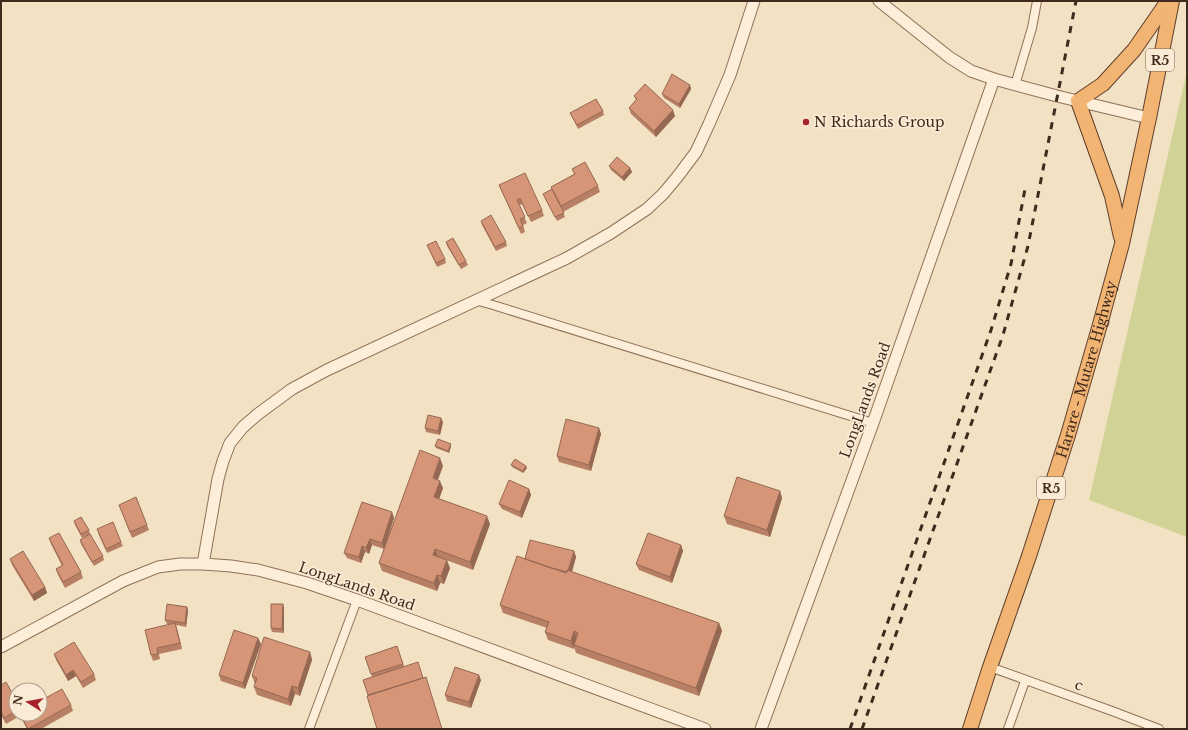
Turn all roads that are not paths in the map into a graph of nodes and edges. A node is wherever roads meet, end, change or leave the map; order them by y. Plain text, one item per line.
1 (754, 1) edge
2 (879, 1) edge
3 (1038, 1) edge
4 (1168, 1) edge
5 (1172, 1) edge
6 (994, 79) junction
7 (1015, 85) junction
8 (1078, 101) junction
9 (1149, 118) junction
10 (1122, 244) junction
11 (475, 300) junction
12 (873, 423) junction
13 (203, 564) junction
14 (357, 600) junction
15 (1, 647) edge
16 (990, 667) junction
17 (1025, 681) junction
18 (309, 729) edge
19 (706, 729) edge
20 (761, 729) edge
21 (970, 729) edge
22 (1008, 729) edge
23 (1159, 729) edge

1 - 11 street
2 - 6 street
3 - 7 street
4 - 8 highway
5 - 9 highway, Harare - Mutare Highway / R5
6 - 7 street
6 - 12 street, LongLands Road
7 - 8 street
8 - 9 street
8 - 10 highway
9 - 10 highway, Harare - Mutare Highway / R5
10 - 16 highway, Harare - Mutare Highway / R5
11 - 12 street
11 - 13 street
12 - 20 street, LongLands Road
13 - 14 street, LongLands Road
13 - 15 street, LongLands Road
14 - 18 street
14 - 19 street, LongLands Road
16 - 17 street, c
16 - 21 highway, Harare - Mutare Highway / R5
17 - 22 street
17 - 23 street, c

